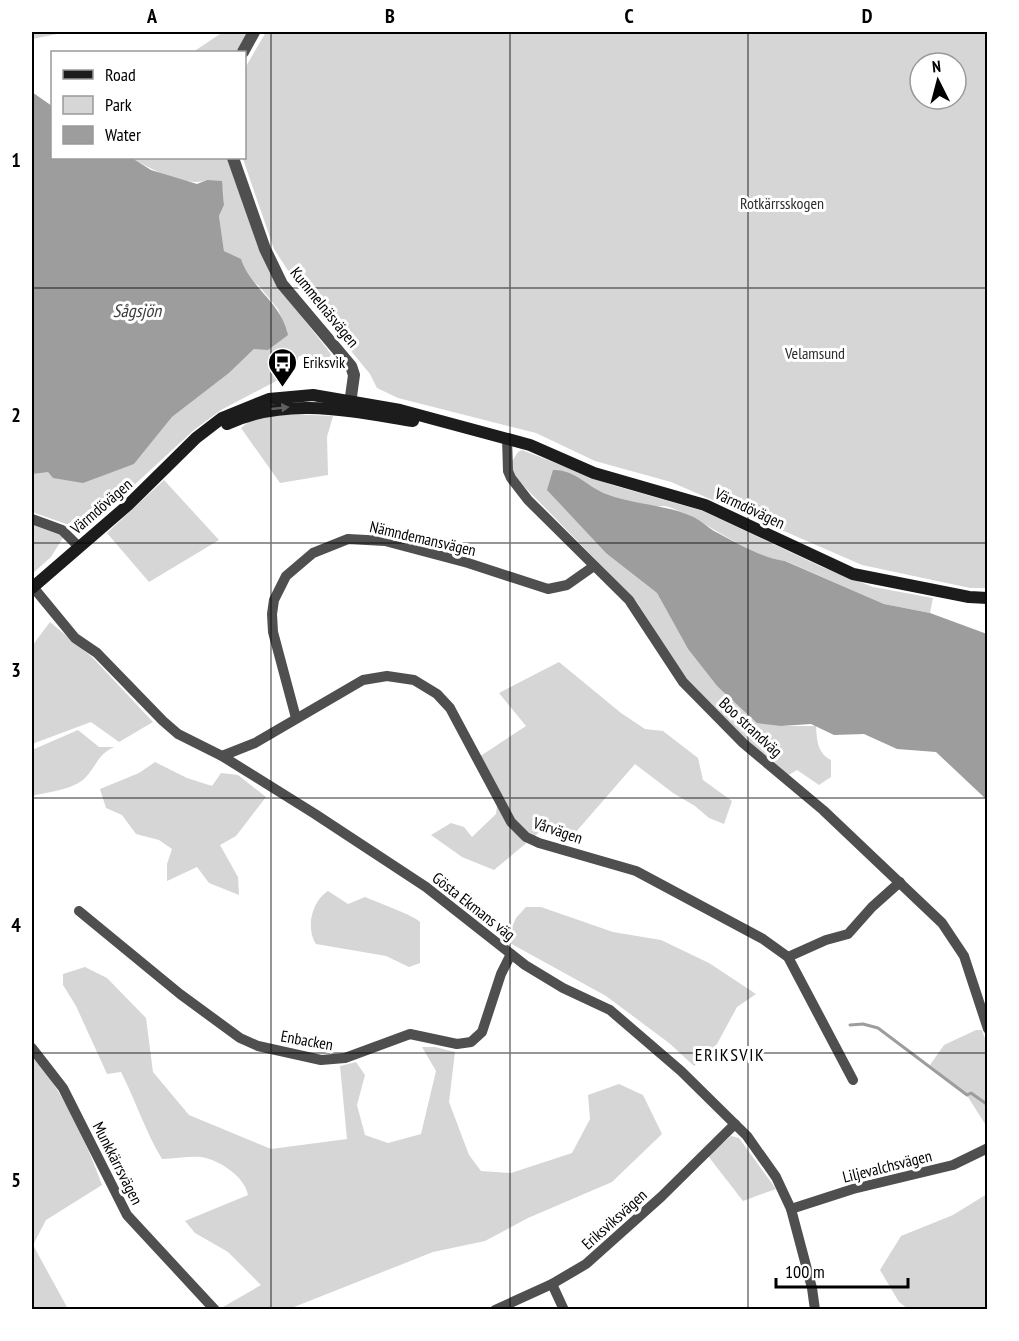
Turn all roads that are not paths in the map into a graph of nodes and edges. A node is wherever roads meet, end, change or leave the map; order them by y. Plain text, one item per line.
1 (254, 32) edge
2 (244, 51) edge
3 (233, 159) edge
4 (350, 406) junction
5 (503, 437) junction
6 (32, 519) edge
7 (79, 547) junction
8 (594, 566) junction
9 (32, 587) edge
10 (987, 598) edge
11 (296, 718) junction
12 (222, 756) junction
13 (900, 882) junction
14 (79, 911) dead end
15 (511, 954) junction
16 (788, 957) junction
17 (987, 1029) edge
18 (32, 1048) edge
19 (853, 1080) dead end
20 (735, 1124) junction
21 (987, 1148) edge
22 (791, 1209) junction
23 (552, 1284) junction
24 (215, 1310) edge
25 (495, 1310) edge
26 (564, 1310) edge
27 (815, 1310) edge

1 - 2 street
3 - 4 street, Kummelnäsvägen
4 - 5 main road, Värmdövägen
4 - 7 main road, Värmdövägen
5 - 8 street, Boo strandväg
5 - 10 main road, Värmdövägen
6 - 7 street
7 - 9 main road, Värmdövägen
8 - 11 street, Nämndemansvägen
8 - 13 street, Boo strandväg
9 - 12 street, Gösta Ekmans väg
11 - 12 street, Vårvägen
11 - 16 street, Vårvägen
12 - 15 street, Gösta Ekmans väg
13 - 16 street
13 - 17 street, Boo strandväg
14 - 15 street, Enbacken
15 - 20 street, Gösta Ekmans väg
16 - 19 street, Vårvägen
18 - 24 street, Munkkärrsvägen
20 - 22 street, Gösta Ekmans väg
20 - 23 street, Eriksviksvägen
21 - 22 street, Liljevalchsvägen
22 - 27 street, Gösta Ekmans väg
23 - 25 street, Eriksviksvägen
23 - 26 street

